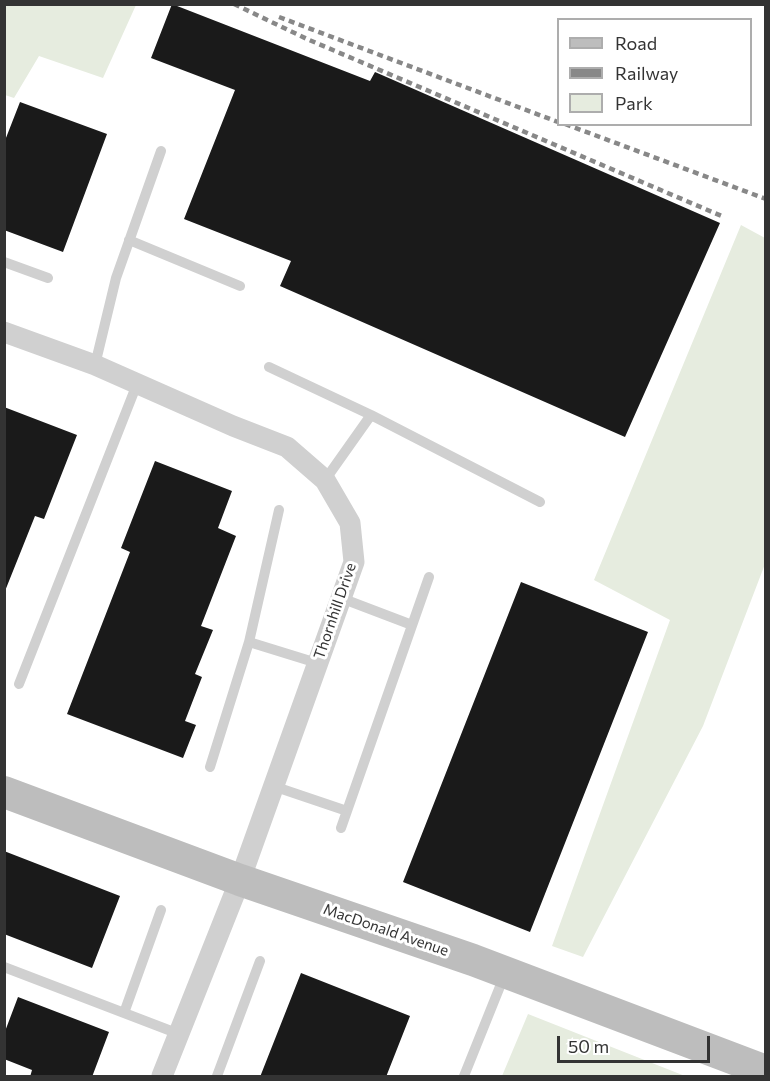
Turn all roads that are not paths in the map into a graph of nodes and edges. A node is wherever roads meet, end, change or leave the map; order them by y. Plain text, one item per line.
1 (160, 151) dead end
2 (129, 240) junction
3 (4, 262) edge
4 (48, 278) dead end
5 (240, 286) dead end
6 (4, 332) edge
7 (95, 365) junction
8 (269, 367) dead end
9 (137, 384) junction
10 (371, 415) junction
11 (326, 480) junction
12 (540, 502) dead end
13 (279, 510) dead end
14 (429, 577) dead end
15 (341, 598) junction
16 (412, 625) junction
17 (249, 642) junction
18 (318, 663) junction
19 (19, 684) dead end
20 (210, 767) dead end
21 (273, 786) junction
22 (4, 792) edge
23 (347, 811) junction
24 (341, 828) dead end
25 (240, 880) junction
26 (161, 910) dead end
27 (260, 961) dead end
28 (4, 967) edge
29 (505, 972) junction
30 (124, 1013) junction
31 (179, 1034) junction
32 (765, 1071) edge
33 (162, 1077) edge
34 (217, 1077) edge
35 (464, 1077) edge

1 - 2 lane
2 - 5 lane
2 - 7 lane
3 - 4 lane
6 - 7 street, Thornhill Drive
7 - 9 street, Thornhill Drive
8 - 10 lane
9 - 11 street, Thornhill Drive
9 - 19 lane
10 - 11 lane
10 - 12 lane
11 - 15 street, Thornhill Drive
13 - 17 lane
14 - 16 lane
15 - 16 lane
15 - 18 street, Thornhill Drive
16 - 23 lane
17 - 18 lane
17 - 20 lane
18 - 21 street, Thornhill Drive
21 - 23 lane
21 - 25 street, Thornhill Drive
22 - 25 street, MacDonald Avenue
23 - 24 lane
25 - 29 street, MacDonald Avenue
25 - 31 street, Thornhill Drive
26 - 30 lane
27 - 34 lane
28 - 30 lane
29 - 32 street, MacDonald Avenue
29 - 35 lane
30 - 31 lane
31 - 33 street, Thornhill Drive

